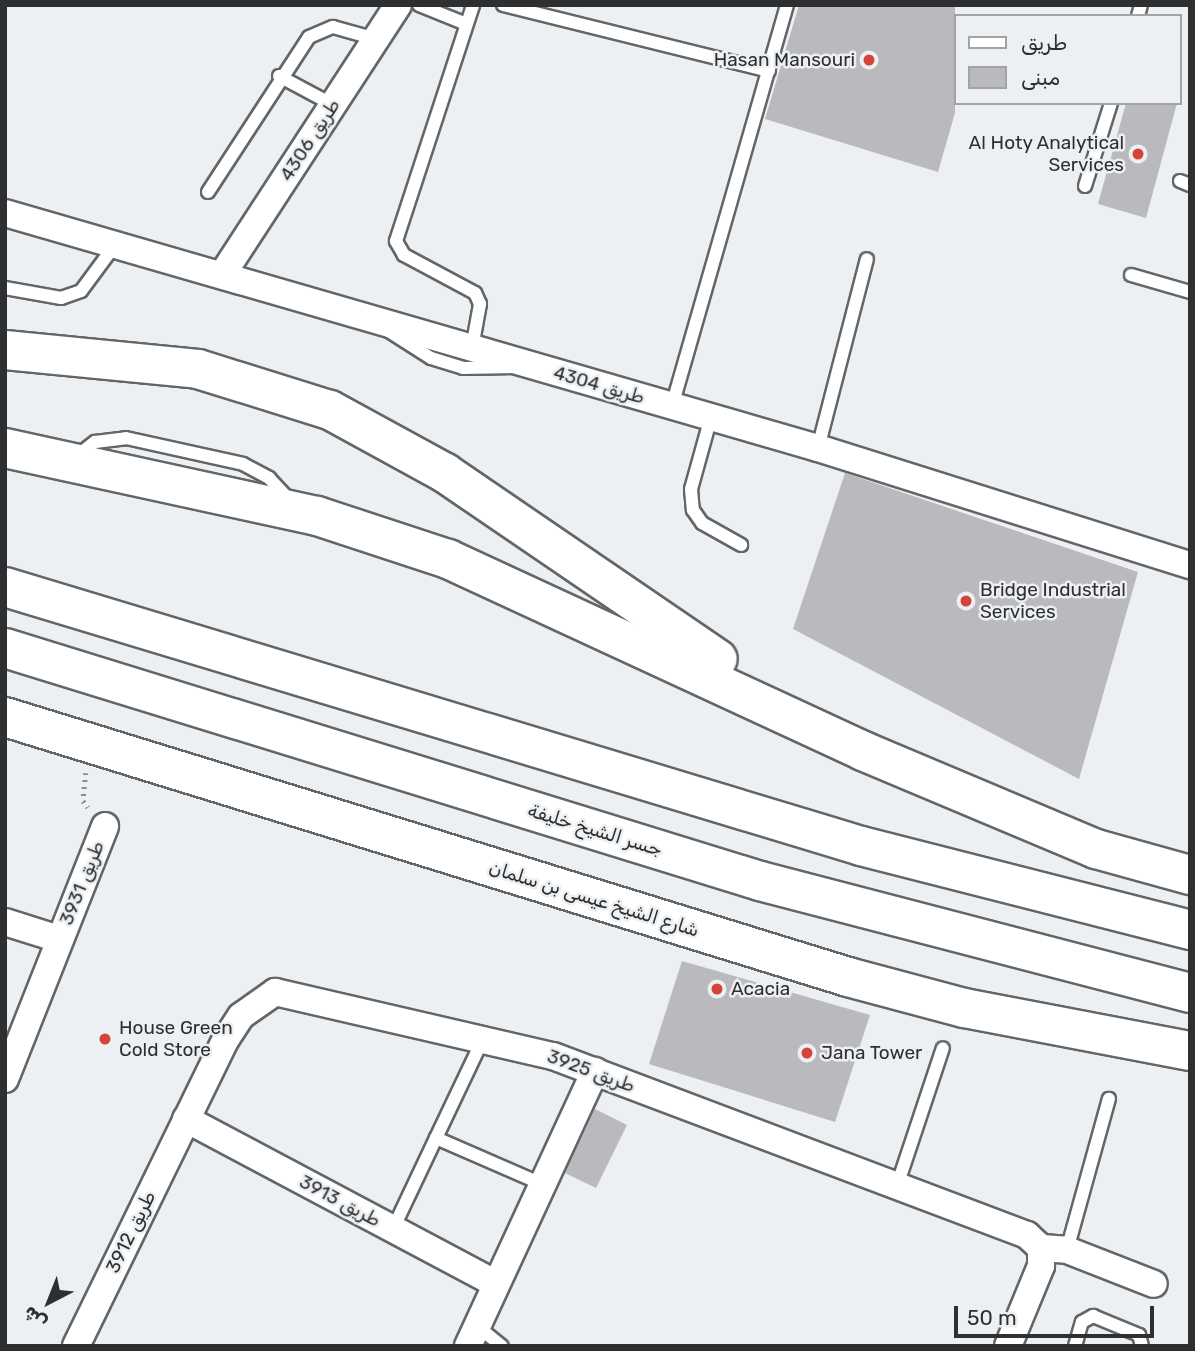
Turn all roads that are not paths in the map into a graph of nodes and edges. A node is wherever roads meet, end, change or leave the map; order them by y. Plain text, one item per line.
1 (398, 5) edge
2 (419, 5) edge
3 (472, 5) edge
4 (503, 5) edge
5 (787, 5) edge
6 (464, 23) junction
7 (376, 39) junction
8 (769, 71) junction
9 (279, 76) junction
10 (333, 105) junction
11 (1110, 105) edge
12 (1085, 186) dead end
13 (208, 192) dead end
14 (5, 213) edge
15 (115, 244) junction
16 (867, 259) dead end
17 (222, 275) junction
18 (1131, 275) dead end
19 (5, 288) edge
20 (1190, 292) edge
21 (375, 320) junction
22 (472, 348) junction
23 (5, 349) edge
24 (531, 365) junction
25 (673, 406) junction
26 (711, 417) junction
27 (5, 448) edge
28 (818, 448) junction
29 (741, 545) dead end
30 (1190, 565) edge
31 (5, 587) edge
32 (5, 648) edge
33 (5, 717) edge
34 (950, 785) junction
35 (105, 826) road end
36 (1190, 875) edge
37 (5, 922) edge
38 (1190, 930) edge
39 (59, 939) junction
40 (1190, 993) edge
41 (483, 1039) junction
42 (943, 1048) dead end
43 (1190, 1051) edge
44 (595, 1071) junction
45 (5, 1079) edge
46 (1109, 1099) dead end
47 (186, 1119) junction
48 (436, 1138) junction
49 (542, 1184) junction
50 (897, 1186) junction
51 (393, 1229) junction
52 (1041, 1248) junction
53 (1067, 1250) junction
54 (495, 1283) junction
55 (1154, 1284) dead end
56 (472, 1336) edge
57 (76, 1346) edge
58 (502, 1346) edge
59 (1008, 1346) edge
60 (1075, 1346) edge
61 (1142, 1346) edge

1 - 7 street, طريق 4306
2 - 6 lane
3 - 6 lane
4 - 8 lane
5 - 8 lane
6 - 22 lane
7 - 9 lane
7 - 10 street, طريق 4306
8 - 25 lane
9 - 10 lane
9 - 13 lane
10 - 17 street, طريق 4306
11 - 12 lane
14 - 15 street, طريق 4304
15 - 17 street, طريق 4304
15 - 19 lane
16 - 28 lane
17 - 21 street, طريق 4304
18 - 20 lane
21 - 22 street, طريق 4304
21 - 24 lane
22 - 24 street, طريق 4304
23 - 34 highway
24 - 25 street, طريق 4304
25 - 26 street, طريق 4304
26 - 28 street, طريق 4304
26 - 29 lane
27 - 34 highway
28 - 30 street, طريق 4304
31 - 38 highway
32 - 40 highway, جسر الشيخ خليفة
33 - 43 highway, شارع الشيخ عيسى بن سلمان
34 - 36 highway
35 - 39 street, طريق 3931
37 - 39 street, طريق 3931
39 - 45 street, طريق 3931
41 - 44 street, طريق 3925
41 - 47 street, طريق 3925
41 - 48 lane
42 - 50 lane
44 - 49 street
44 - 50 street, طريق 3925
46 - 53 lane
47 - 51 street, طريق 3913
47 - 57 street, طريق 3912
48 - 49 lane
48 - 51 lane
49 - 54 street
50 - 52 street, طريق 3925
51 - 54 street, طريق 3913
52 - 53 street, طريق 3925
52 - 59 street
53 - 55 street, طريق 3925
54 - 56 street
56 - 58 lane
60 - 61 lane

